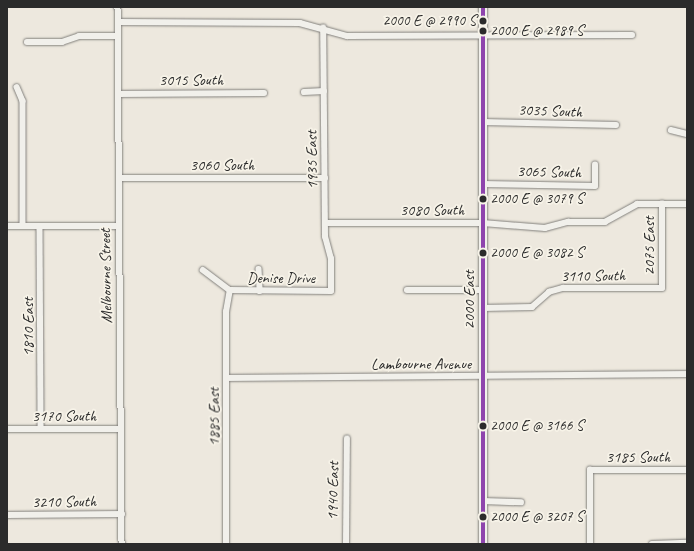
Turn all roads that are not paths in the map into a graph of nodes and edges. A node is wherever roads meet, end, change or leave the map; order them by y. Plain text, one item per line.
1 (118, 7) edge
2 (483, 7) edge
3 (118, 22) junction
4 (323, 28) junction
5 (632, 35) dead end
6 (118, 36) junction
7 (483, 37) junction
8 (27, 42) dead end
9 (16, 87) dead end
10 (324, 91) junction
11 (264, 92) dead end
12 (304, 92) dead end
13 (118, 94) junction
14 (483, 122) junction
15 (616, 125) dead end
16 (671, 130) dead end
17 (687, 134) edge
18 (595, 165) dead end
19 (119, 178) junction
20 (325, 178) junction
21 (483, 184) junction
22 (662, 204) junction
23 (687, 204) edge
24 (325, 223) junction
25 (483, 223) junction
26 (7, 226) edge
27 (24, 226) junction
28 (40, 226) junction
29 (119, 226) junction
30 (259, 269) dead end
31 (203, 270) dead end
32 (662, 288) joint
33 (230, 290) junction
34 (407, 290) dead end
35 (483, 290) junction
36 (260, 291) junction
37 (331, 291) joint
38 (483, 308) junction
39 (687, 374) edge
40 (483, 377) junction
41 (227, 378) junction
42 (7, 429) edge
43 (41, 429) junction
44 (121, 429) junction
45 (347, 439) dead end
46 (687, 470) edge
47 (483, 500) junction
48 (521, 502) dead end
49 (122, 514) junction
50 (7, 515) edge
51 (687, 543) edge
52 (122, 544) edge
53 (226, 544) edge
54 (346, 544) edge
55 (483, 544) edge
56 (590, 544) edge
57 (652, 544) edge

1 - 3 street, Melbourne Street
2 - 7 street, 2000 East
3 - 4 street
3 - 6 street, Melbourne Street
4 - 7 street
4 - 10 street, 1935 East
5 - 7 street
6 - 8 street
6 - 13 street, Melbourne Street
7 - 14 street, 2000 East
9 - 27 street
10 - 12 street
10 - 20 street, 1935 East
11 - 13 street, 3015 South
13 - 19 street, Melbourne Street
14 - 15 street, 3035 South
14 - 21 street, 2000 East
16 - 17 street
18 - 21 street, 3065 South
19 - 20 street, 3060 South
19 - 29 street, Melbourne Street
20 - 24 street, 1935 East
21 - 25 street, 2000 East
22 - 23 street
22 - 25 street, 3080 South
22 - 32 street, 2075 East
24 - 25 street, 3080 South
24 - 37 street, 1935 East
25 - 35 street, 2000 East
26 - 27 street
27 - 28 street
28 - 29 street
28 - 43 street, 1810 East
29 - 44 street, Melbourne Street
30 - 36 street
31 - 33 street
32 - 38 street, 3110 South
33 - 36 street, Denise Drive
33 - 41 street, 1885 East
34 - 35 street
35 - 38 street, 2000 East
36 - 37 street, Denise Drive
38 - 40 street, 2000 East
39 - 40 street, Lambourne Avenue
40 - 41 street, Lambourne Avenue
40 - 47 street, 2000 East
41 - 53 street, 1885 East
42 - 43 street, 3170 South
43 - 44 street, 3170 South
44 - 49 street, Melbourne Street
45 - 54 street, 1940 East
46 - 56 street, 3185 South
47 - 48 street
47 - 55 street, 2000 East
49 - 50 street, 3210 South
49 - 52 street, Melbourne Street
51 - 57 street

